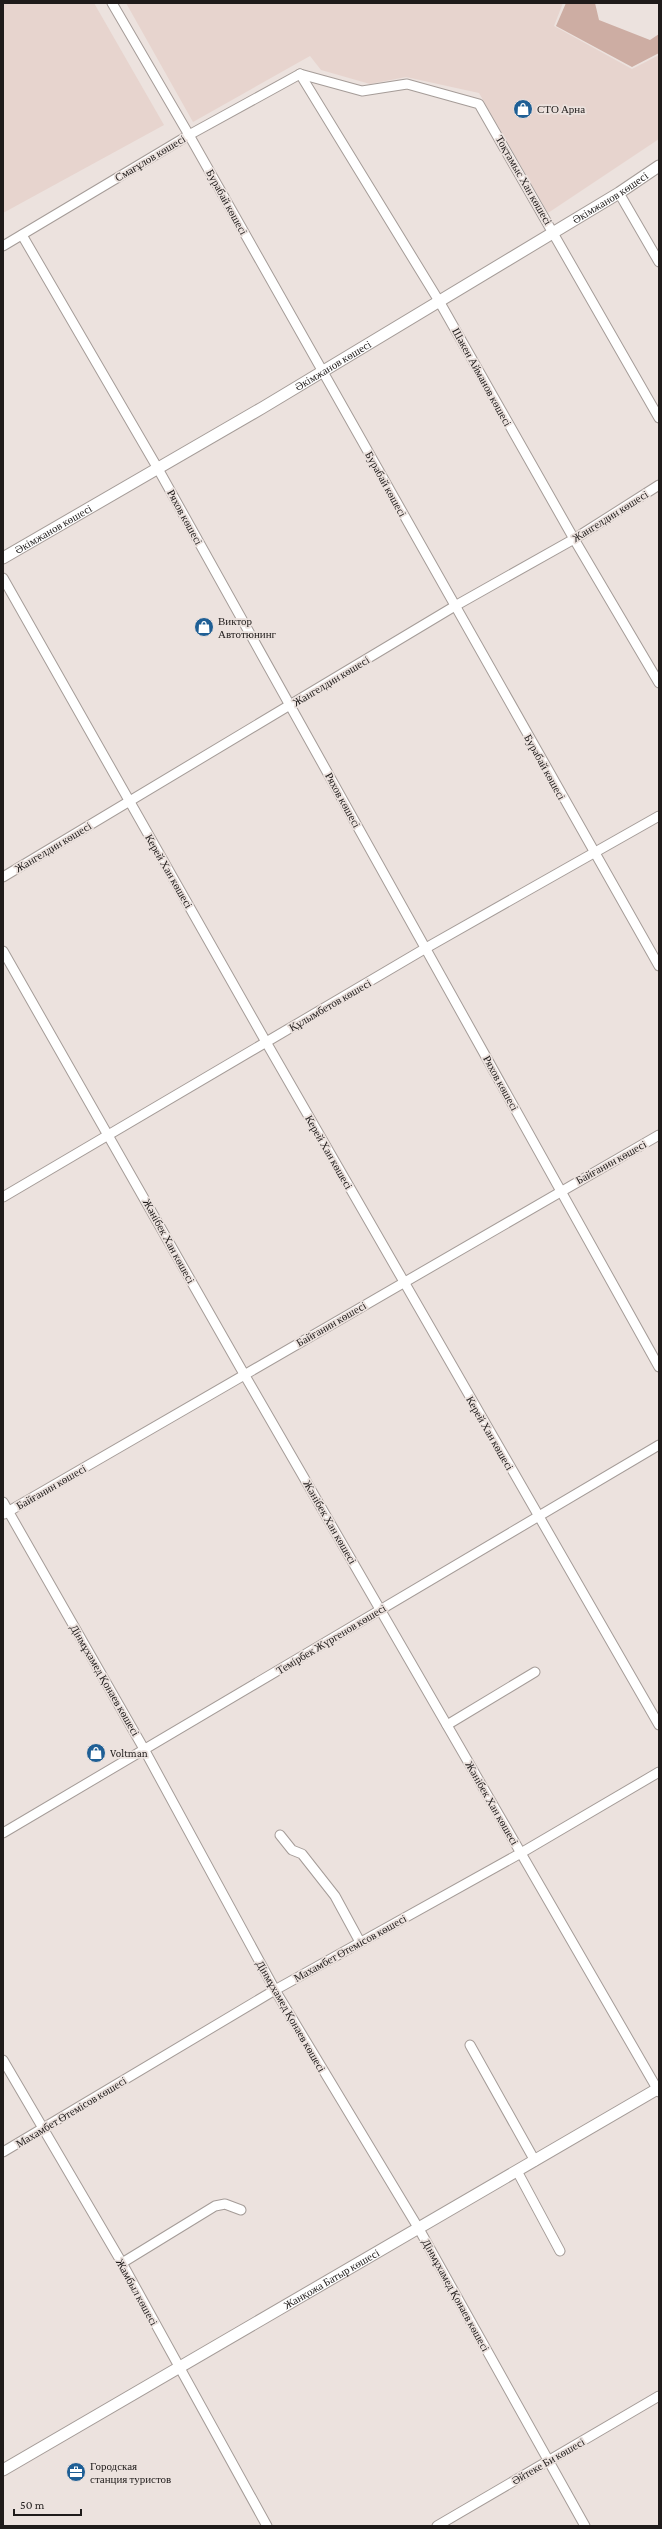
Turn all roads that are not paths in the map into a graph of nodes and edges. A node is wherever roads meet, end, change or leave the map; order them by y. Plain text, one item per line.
1 (112, 3) edge
2 (300, 74) junction
3 (189, 134) junction
4 (659, 166) edge
5 (619, 192) junction
6 (554, 231) junction
7 (22, 235) junction
8 (3, 246) edge
9 (659, 262) edge
10 (439, 301) junction
11 (322, 371) junction
12 (659, 418) edge
13 (157, 467) junction
14 (659, 485) edge
15 (574, 539) junction
16 (3, 558) edge
17 (3, 578) edge
18 (455, 606) junction
19 (659, 683) edge
20 (290, 705) junction
21 (129, 802) junction
22 (659, 816) edge
23 (594, 853) junction
24 (3, 877) edge
25 (426, 948) junction
26 (3, 951) edge
27 (659, 966) edge
28 (266, 1042) junction
29 (109, 1135) junction
30 (659, 1135) edge
31 (560, 1190) junction
32 (3, 1197) edge
33 (403, 1282) junction
34 (659, 1368) edge
35 (244, 1374) junction
36 (659, 1445) edge
37 (3, 1502) edge
38 (6, 1513) edge
39 (539, 1517) junction
40 (381, 1609) junction
41 (535, 1672) dead end
42 (447, 1725) junction
43 (659, 1725) edge
44 (144, 1749) junction
45 (659, 1772) edge
46 (3, 1833) edge
47 (280, 1835) dead end
48 (521, 1853) junction
49 (360, 1942) junction
50 (274, 1990) junction
51 (470, 2045) dead end
52 (3, 2060) edge
53 (658, 2090) edge
54 (42, 2130) junction
55 (3, 2152) edge
56 (535, 2161) junction
57 (517, 2171) junction
58 (241, 2210) dead end
59 (419, 2229) junction
60 (560, 2251) dead end
61 (122, 2264) junction
62 (178, 2368) junction
63 (659, 2396) edge
64 (549, 2461) junction
65 (3, 2470) edge
66 (267, 2526) edge
67 (437, 2526) edge
68 (585, 2526) edge

1 - 3 street, Бурабай көшесі
2 - 3 street, Смағұлов көшесі
2 - 6 street, Тоқтамыс Хан көшесі
2 - 10 street, Шәкен Айманов көшесі
3 - 7 street, Смағұлов көшесі
3 - 11 street, Бурабай көшесі
4 - 5 main road, Әкімжанов көшесі
5 - 6 main road, Әкімжанов көшесі
5 - 9 street
6 - 10 main road, Әкімжанов көшесі
6 - 12 street, Тоқтамыс Хан көшесі
7 - 8 street, Смағұлов көшесі
7 - 13 street, Ряхов көшесі
10 - 11 main road, Әкімжанов көшесі
10 - 15 street, Шәкен Айманов көшесі
11 - 13 main road, Әкімжанов көшесі
11 - 18 street, Бурабай көшесі
13 - 16 main road, Әкімжанов көшесі
13 - 20 street, Ряхов көшесі
14 - 15 street, Жангелдин көшесі
15 - 18 street, Жангелдин көшесі
15 - 19 street, Шәкен Айманов көшесі
17 - 21 street, Керей Хан көшесі
18 - 20 street, Жангелдин көшесі
18 - 23 street, Бурабай көшесі
20 - 21 street, Жангелдин көшесі
20 - 25 street, Ряхов көшесі
21 - 24 street, Жангелдин көшесі
21 - 28 street, Керей Хан көшесі
22 - 23 street, Құлымбетов көшесі
23 - 25 street, Құлымбетов көшесі
23 - 27 street, Бурабай көшесі
25 - 28 street, Құлымбетов көшесі
25 - 31 street, Ряхов көшесі
26 - 29 street, Жәнібек Хан көшесі
28 - 29 street, Құлымбетов көшесі
28 - 33 street, Керей Хан көшесі
29 - 32 street, Құлымбетов көшесі
29 - 35 street, Жәнібек Хан көшесі
30 - 31 street, Байғанин көшесі
31 - 33 street, Байғанин көшесі
31 - 34 street, Ряхов көшесі
33 - 35 street, Байғанин көшесі
33 - 39 street, Керей Хан көшесі
35 - 38 street, Байғанин көшесі
35 - 40 street, Жәнібек Хан көшесі
36 - 39 street, Темірбек Жүргенов көшесі
37 - 38 street, Дінмұхамед Қонаев көшесі
38 - 44 street, Дінмұхамед Қонаев көшесі
39 - 40 street, Темірбек Жүргенов көшесі
39 - 43 street, Керей Хан көшесі
40 - 42 street, Жәнібек Хан көшесі
40 - 44 street, Темірбек Жүргенов көшесі
41 - 42 street
42 - 48 street, Жәнібек Хан көшесі
44 - 46 street, Темірбек Жүргенов көшесі
44 - 50 street, Дінмұхамед Қонаев көшесі
45 - 48 street, Махамбет Өтемісов көшесі
47 - 49 street
48 - 49 street, Махамбет Өтемісов көшесі
48 - 53 street, Жәнібек Хан көшесі
49 - 50 street, Махамбет Өтемісов көшесі
50 - 54 street, Махамбет Өтемісов көшесі
50 - 59 street, Дінмұхамед Қонаев көшесі
51 - 56 street
52 - 54 street, Жамбыл көшесі
53 - 56 main road, Жанқожа Батыр көшесі
54 - 55 street, Махамбет Өтемісов көшесі
54 - 61 street, Жамбыл көшесі
56 - 57 main road, Жанқожа Батыр көшесі
57 - 59 main road, Жанқожа Батыр көшесі
57 - 60 street
58 - 61 street
59 - 62 main road, Жанқожа Батыр көшесі
59 - 64 street, Дінмұхамед Қонаев көшесі
61 - 62 street, Жамбыл көшесі
62 - 65 main road, Жанқожа Батыр көшесі
62 - 66 street, Жамбыл көшесі
63 - 64 street, Әйтеке Би көшесі
64 - 67 street, Әйтеке Би көшесі
64 - 68 street, Дінмұхамед Қонаев көшесі

